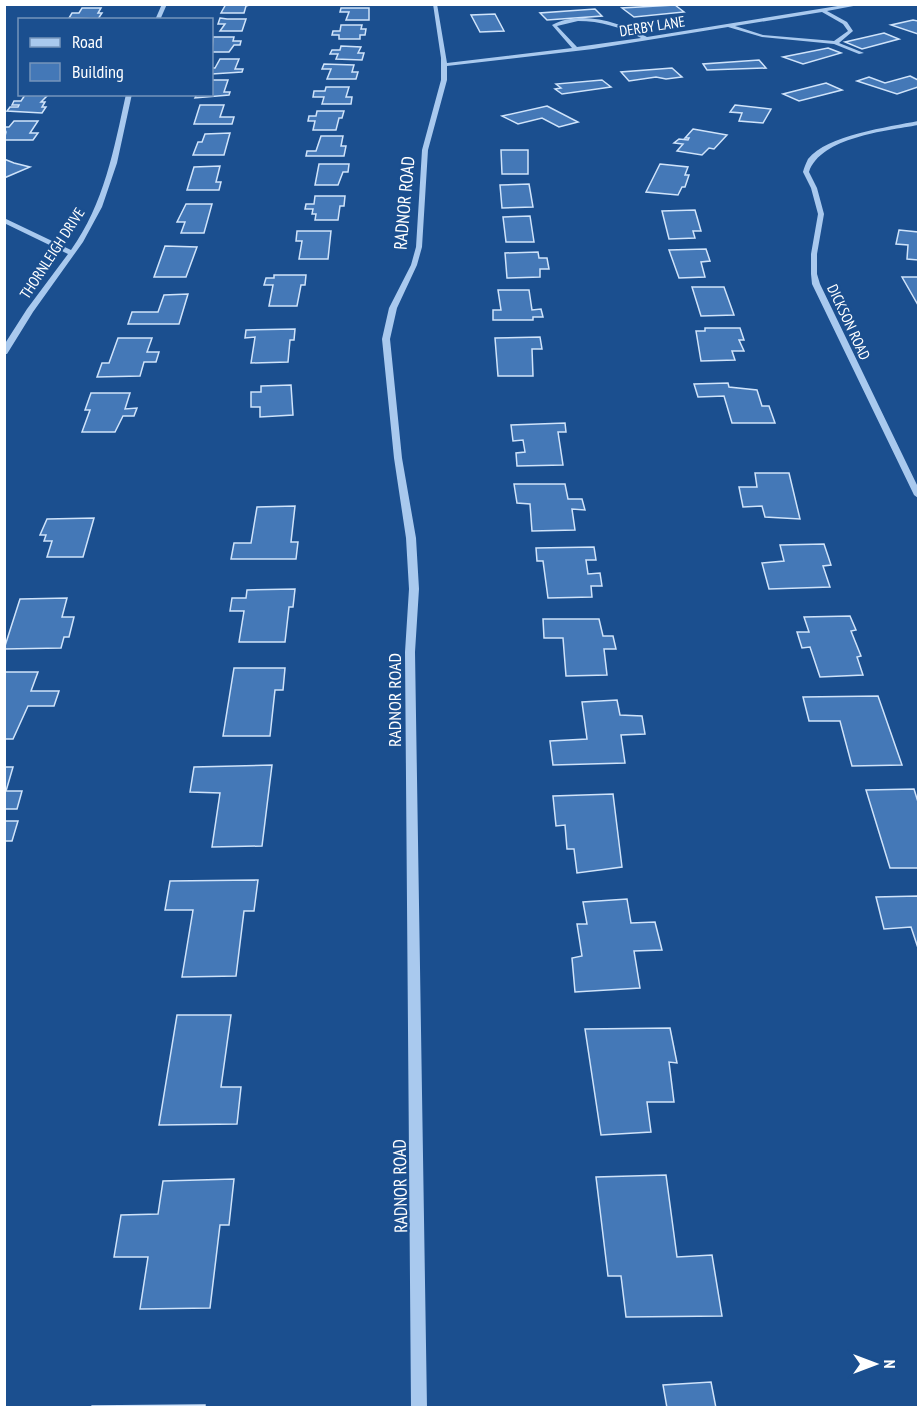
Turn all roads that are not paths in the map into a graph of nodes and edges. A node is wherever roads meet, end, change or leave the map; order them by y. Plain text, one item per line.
1 (165, 4) edge
2 (435, 4) edge
3 (862, 4) edge
4 (824, 11) junction
5 (158, 18) edge
6 (730, 26) junction
7 (647, 39) junction
8 (835, 44) junction
9 (576, 49) junction
10 (861, 53) dead end
11 (444, 65) junction
12 (129, 96) edge
13 (918, 123) edge
14 (903, 126) junction
15 (918, 133) edge
16 (4, 220) edge
17 (71, 254) junction
18 (4, 352) edge
19 (918, 493) edge
20 (419, 1407) edge

1 - 5 street
2 - 11 street, RADNOR ROAD
3 - 4 street, DERBY LANE
4 - 6 street, DERBY LANE
4 - 8 street
6 - 7 street, DERBY LANE
6 - 8 street
7 - 9 street, DERBY LANE
7 - 9 street
8 - 10 street
9 - 11 street, DERBY LANE
11 - 20 street, RADNOR ROAD
12 - 17 street, THORNLEIGH DRIVE
13 - 14 street, DICKSON ROAD
14 - 15 street
14 - 19 street, DICKSON ROAD
16 - 17 street
17 - 18 street, THORNLEIGH DRIVE

